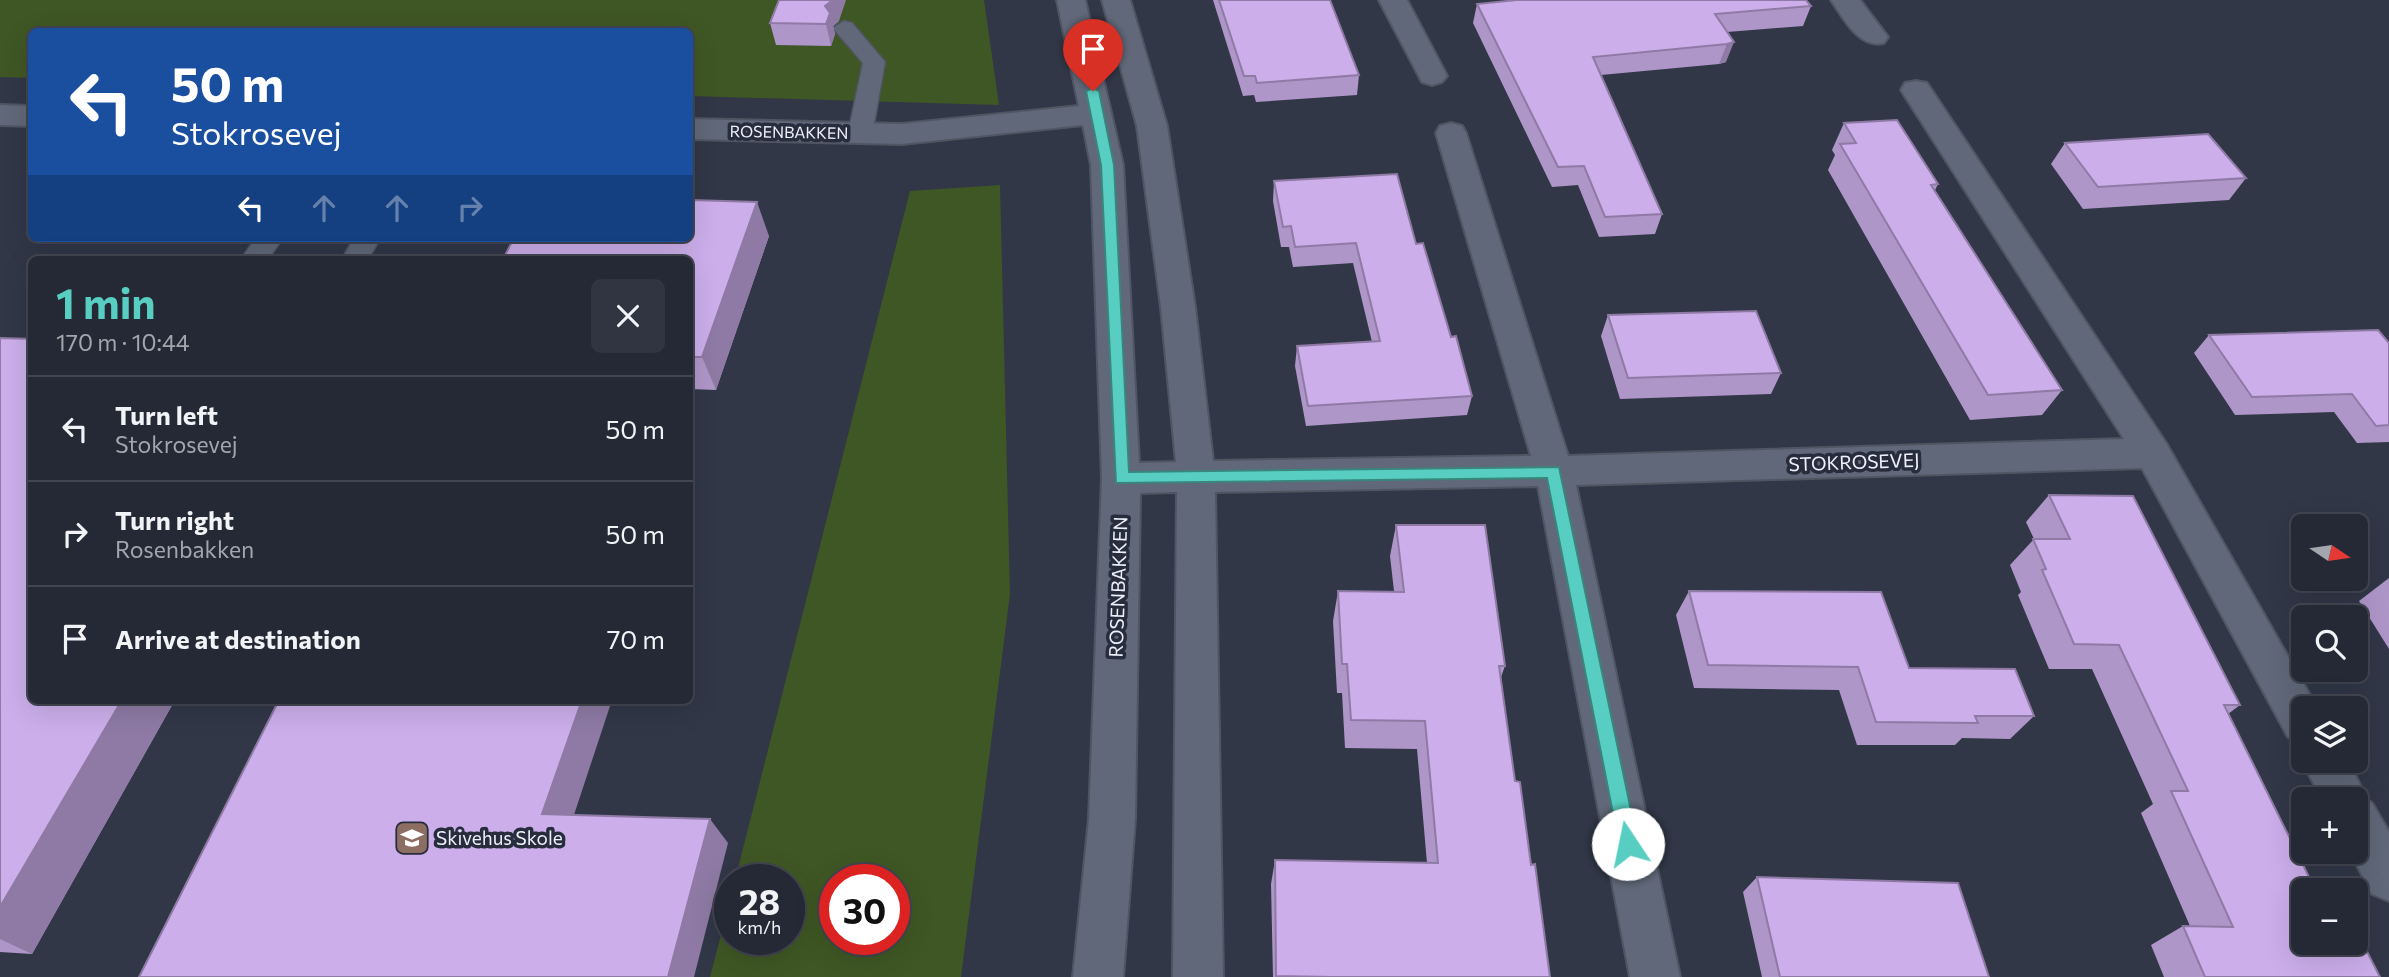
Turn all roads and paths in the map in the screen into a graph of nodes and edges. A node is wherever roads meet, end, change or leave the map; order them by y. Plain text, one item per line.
1 (1071, 0) edge
2 (1116, 0) edge
3 (1393, 0) edge
4 (1845, 0) edge
5 (844, 28) dead end
6 (1874, 37) dead end
7 (1432, 76) dead end
8 (1916, 90) dead end
9 (1098, 114) junction
10 (0, 115) edge
11 (28, 116) edge
12 (693, 129) edge
13 (1451, 133) dead end
14 (860, 134) junction
15 (268, 242) edge
16 (256, 256) edge
17 (2153, 453) junction
18 (1554, 471) junction
19 (1196, 475) junction
20 (1121, 478) junction
21 (2291, 701) edge
22 (2368, 840) edge
23 (2389, 878) edge
24 (1098, 977) edge
25 (1198, 977) edge
26 (1655, 977) edge

1 - 9 street, ROSENBAKKEN
2 - 19 street
3 - 7 street
4 - 6 street
5 - 14 lane
8 - 17 street
9 - 14 street, ROSENBAKKEN
9 - 20 street, ROSENBAKKEN
10 - 11 street
12 - 14 street, ROSENBAKKEN
13 - 18 street
15 - 16 lane
17 - 18 street, STOKROSEVEJ
17 - 21 street
18 - 19 street, STOKROSEVEJ
18 - 26 street
19 - 20 street, STOKROSEVEJ
19 - 25 street
20 - 24 street, ROSENBAKKEN
22 - 23 street

